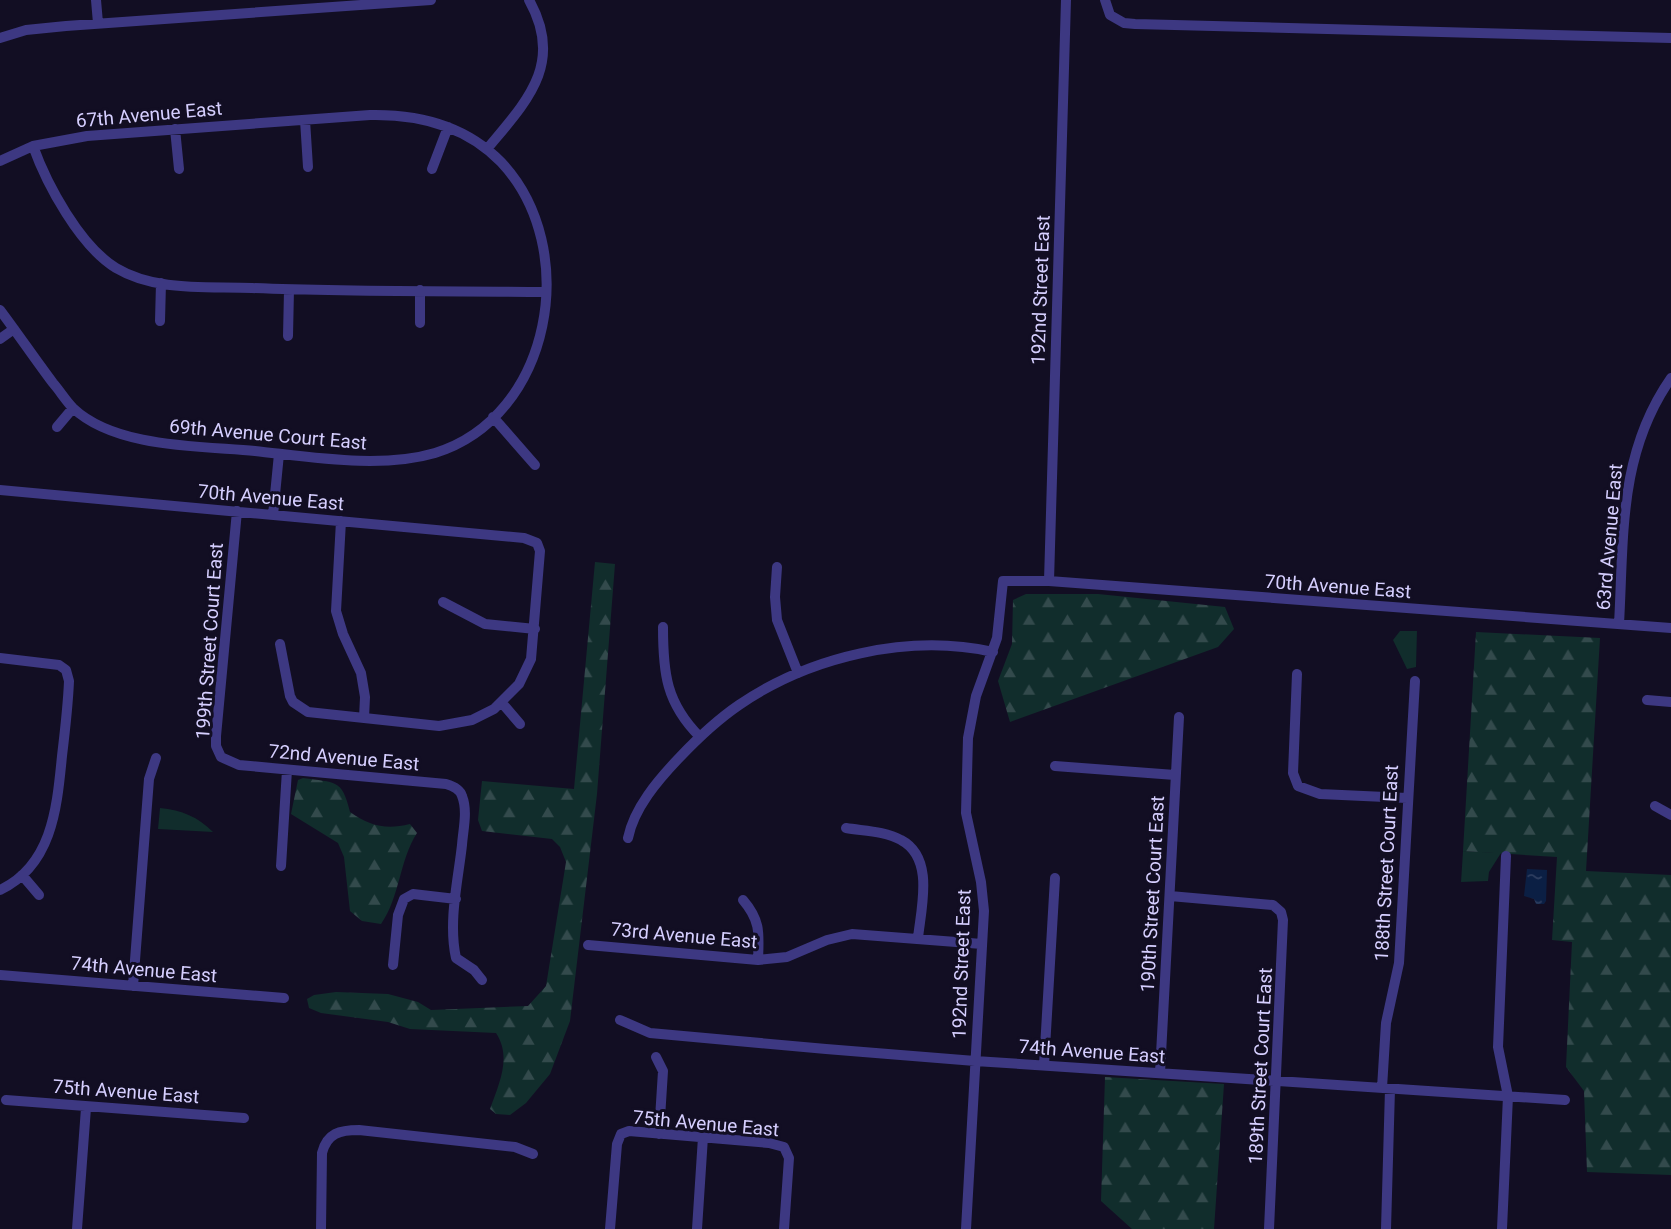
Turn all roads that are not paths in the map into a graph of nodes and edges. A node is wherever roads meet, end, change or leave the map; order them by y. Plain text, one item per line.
1 (96, 0) edge
2 (234, 0) edge
3 (431, 0) edge
4 (529, 0) edge
5 (1066, 0) edge
6 (1105, 0) edge
7 (347, 3) edge
8 (234, 13) junction
9 (98, 23) junction
10 (0, 38) edge
11 (1671, 38) edge
12 (305, 120) junction
13 (448, 127) junction
14 (175, 129) junction
15 (33, 146) junction
16 (487, 149) junction
17 (0, 161) edge
18 (308, 167) dead end
19 (179, 169) dead end
20 (432, 169) dead end
21 (161, 283) junction
22 (289, 290) junction
23 (420, 290) junction
24 (546, 292) junction
25 (0, 310) edge
26 (160, 321) dead end
27 (420, 323) dead end
28 (14, 329) junction
29 (288, 335) dead end
30 (0, 339) edge
31 (1671, 378) edge
32 (73, 408) junction
33 (493, 417) junction
34 (57, 428) dead end
35 (279, 454) junction
36 (535, 465) dead end
37 (0, 490) edge
38 (237, 511) junction
39 (273, 515) junction
40 (341, 522) junction
41 (777, 567) dead end
42 (1003, 581) joint
43 (1049, 581) junction
44 (443, 602) dead end
45 (1619, 624) junction
46 (663, 627) dead end
47 (1671, 628) edge
48 (535, 629) junction
49 (280, 644) dead end
50 (993, 652) junction
51 (0, 658) edge
52 (798, 673) junction
53 (1297, 674) dead end
54 (1415, 681) dead end
55 (1647, 700) dead end
56 (1671, 702) edge
57 (502, 703) junction
58 (1179, 717) dead end
59 (363, 718) junction
60 (520, 724) dead end
61 (700, 737) junction
62 (220, 754) joint
63 (156, 758) dead end
64 (1055, 766) dead end
65 (287, 770) junction
66 (1175, 775) junction
67 (1407, 798) junction
68 (1655, 806) dead end
69 (1671, 815) edge
70 (846, 828) dead end
71 (628, 838) dead end
72 (1506, 856) dead end
73 (281, 866) dead end
74 (22, 875) junction
75 (1055, 878) dead end
76 (0, 890) edge
77 (39, 895) dead end
78 (1170, 896) junction
79 (456, 899) junction
80 (743, 900) dead end
81 (918, 938) junction
82 (982, 944) junction
83 (588, 945) dead end
84 (758, 960) junction
85 (393, 965) dead end
86 (0, 975) edge
87 (482, 980) dead end
88 (133, 986) junction
89 (284, 998) dead end
90 (620, 1020) dead end
91 (656, 1057) dead end
92 (975, 1061) junction
93 (1044, 1065) junction
94 (1160, 1073) junction
95 (1276, 1080) junction
96 (1386, 1089) junction
97 (1508, 1096) junction
98 (6, 1100) dead end
99 (1565, 1100) dead end
100 (86, 1108) junction
101 (244, 1118) dead end
102 (659, 1133) junction
103 (703, 1137) junction
104 (533, 1154) dead end
105 (77, 1229) edge
106 (321, 1229) edge
107 (610, 1229) edge
108 (697, 1229) edge
109 (784, 1229) edge
110 (966, 1229) edge
111 (1269, 1229) edge
112 (1386, 1229) edge
113 (1502, 1229) edge

1 - 9 street
2 - 8 street
3 - 7 street
4 - 16 street
5 - 43 street, 192nd Street East
6 - 11 street
7 - 8 street
8 - 9 street
9 - 10 street
12 - 13 street, 67th Avenue East
12 - 14 street, 67th Avenue East
12 - 18 street
13 - 16 street, 67th Avenue East
13 - 20 street
14 - 15 street, 67th Avenue East
14 - 19 street
15 - 17 street, 67th Avenue East
15 - 21 street
16 - 24 street, 67th Avenue East
21 - 22 street
21 - 26 street
22 - 23 street
22 - 29 street
23 - 24 street
23 - 27 street
24 - 33 street, 69th Avenue Court East
25 - 28 street, 69th Avenue Court East
28 - 30 street
28 - 32 street, 69th Avenue Court East
31 - 45 street, 63rd Avenue East
32 - 34 street
32 - 35 street, 69th Avenue Court East
33 - 35 street, 69th Avenue Court East
33 - 36 street
35 - 39 street
37 - 38 street, 70th Avenue East
38 - 39 street, 70th Avenue East
38 - 62 street, 199th Street Court East
39 - 40 street, 70th Avenue East
40 - 48 street, 70th Avenue East
40 - 59 street
41 - 52 street
42 - 43 street, 70th Avenue East
42 - 50 street, 192nd Street East
43 - 45 street, 70th Avenue East
44 - 48 street
45 - 47 street, 70th Avenue East
46 - 61 street
48 - 57 street
49 - 59 street
50 - 52 street
50 - 82 street, 192nd Street East
51 - 74 street
52 - 61 street
53 - 67 street
54 - 67 street, 188th Street Court East
55 - 56 street
57 - 59 street
57 - 60 street
58 - 66 street, 190th Street Court East
61 - 71 street
62 - 65 street, 72nd Avenue East
63 - 88 street
64 - 66 street
65 - 73 street
65 - 79 street, 72nd Avenue East
66 - 78 street, 190th Street Court East
67 - 96 street, 188th Street Court East
68 - 69 street
70 - 81 street
72 - 97 street
74 - 76 street
74 - 77 street
75 - 93 street
78 - 94 street, 190th Street Court East
78 - 95 street, 189th Street Court East
79 - 85 street
79 - 87 street
80 - 84 street
81 - 82 street, 73rd Avenue East
81 - 84 street, 73rd Avenue East
82 - 92 street, 192nd Street East
83 - 84 street, 73rd Avenue East
86 - 88 street, 74th Avenue East
88 - 89 street, 74th Avenue East
90 - 92 street, 74th Avenue East
91 - 102 street
92 - 93 street, 74th Avenue East
92 - 110 street, 192nd Street East
93 - 94 street, 74th Avenue East
94 - 95 street, 74th Avenue East
95 - 96 street, 74th Avenue East
95 - 111 street, 189th Street Court East
96 - 97 street, 74th Avenue East
96 - 112 street, 188th Street Court East
97 - 99 street, 74th Avenue East
97 - 113 street
98 - 100 street, 75th Avenue East
100 - 101 street, 75th Avenue East
100 - 105 street
102 - 103 street, 75th Avenue East
102 - 107 street, 75th Avenue East
103 - 108 street
103 - 109 street, 75th Avenue East
104 - 106 street

